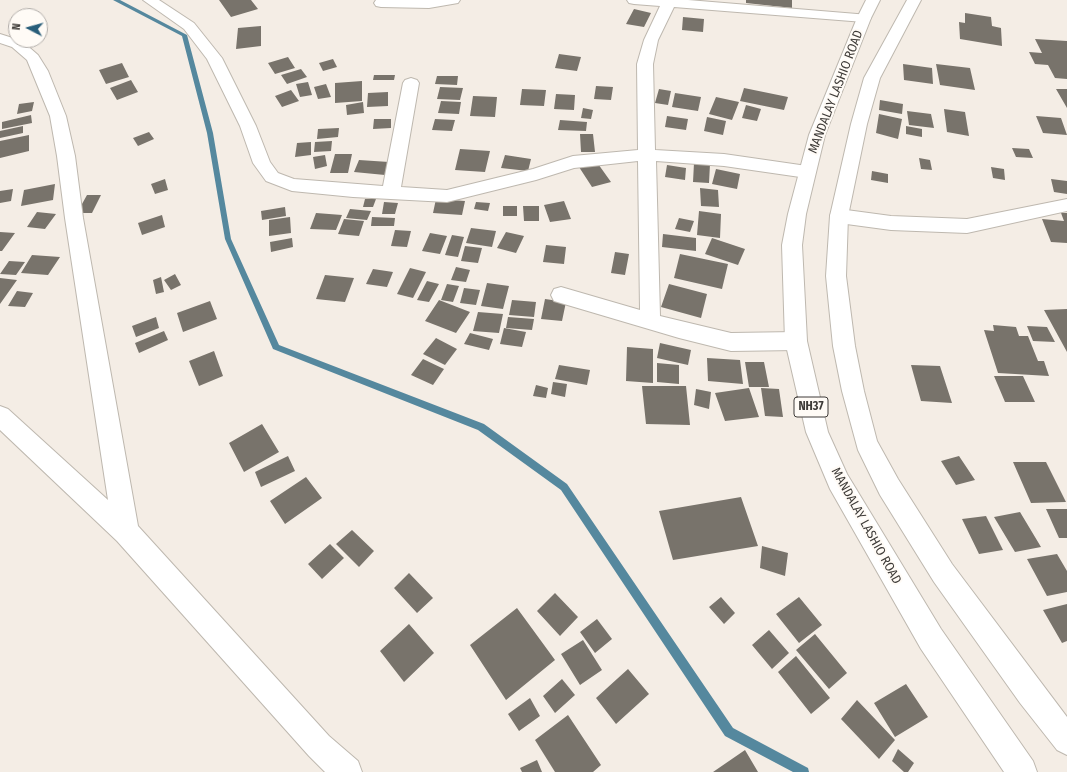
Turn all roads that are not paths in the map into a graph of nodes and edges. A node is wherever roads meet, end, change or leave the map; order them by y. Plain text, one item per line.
1 (150, 0) edge
2 (453, 0) edge
3 (634, 0) edge
4 (914, 0) edge
5 (381, 3) dead end
6 (670, 3) junction
7 (868, 9) edge
8 (0, 38) edge
9 (411, 83) dead end
10 (646, 154) junction
11 (807, 172) junction
12 (390, 193) junction
13 (1067, 205) edge
14 (838, 216) junction
15 (561, 295) dead end
16 (650, 321) junction
17 (796, 341) junction
18 (0, 416) edge
19 (126, 532) junction
20 (1067, 740) edge
21 (347, 772) edge
22 (1022, 772) edge

1 - 12 main road
2 - 5 main road
3 - 6 main road
4 - 14 main road
6 - 7 main road
6 - 10 main road
7 - 11 main road, MANDALAY LASHIO ROAD / NH37
8 - 19 main road
9 - 12 main road
10 - 11 main road
10 - 12 main road
10 - 16 main road
11 - 17 main road, MANDALAY LASHIO ROAD / NH37
13 - 14 main road
14 - 20 main road
15 - 16 main road
16 - 17 main road
17 - 22 main road, MANDALAY LASHIO ROAD / NH37
18 - 19 main road
19 - 21 main road

